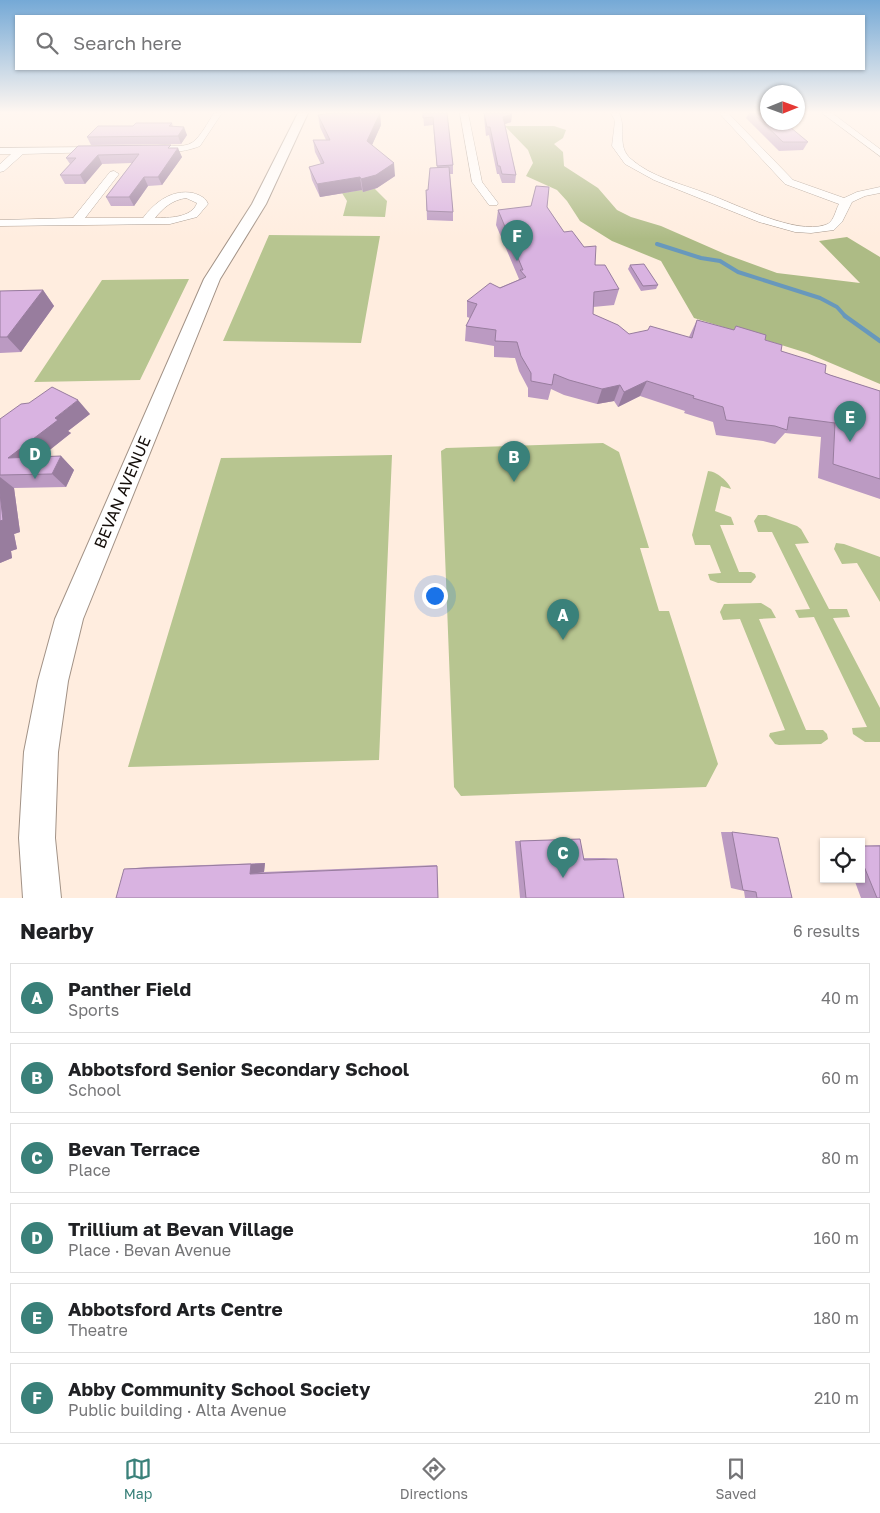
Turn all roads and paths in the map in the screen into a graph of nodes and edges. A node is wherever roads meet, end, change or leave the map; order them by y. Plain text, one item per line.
1 (15, 155) edge
2 (283, 155) edge
3 (472, 155) edge
4 (622, 155) edge
5 (764, 155) edge
6 (0, 169) edge
7 (114, 174) dead end
8 (880, 190) edge
9 (845, 202) junction
10 (493, 203) dead end
11 (146, 221) dead end
12 (76, 222) junction
13 (0, 223) edge
14 (42, 898) edge

1 - 6 street
2 - 14 street, BEVAN AVENUE
3 - 10 street
4 - 9 street
5 - 9 street
7 - 12 street
8 - 9 street
11 - 12 street
12 - 13 street

